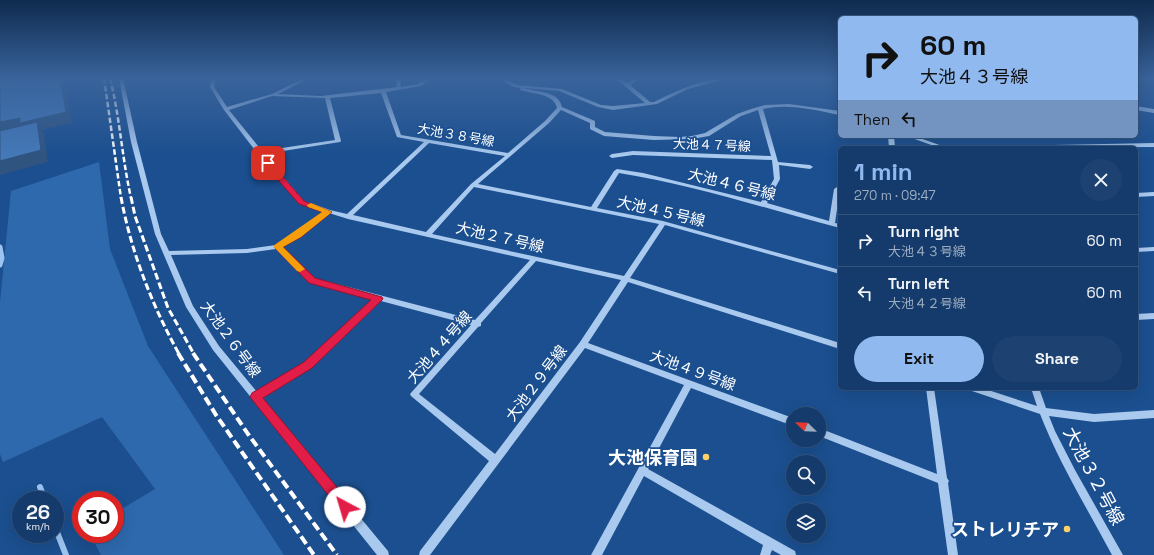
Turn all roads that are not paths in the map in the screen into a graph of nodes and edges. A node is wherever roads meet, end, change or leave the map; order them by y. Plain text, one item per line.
1 (127, 104) edge
2 (223, 104) edge
3 (242, 104) edge
4 (329, 104) edge
5 (388, 104) edge
6 (560, 104) edge
7 (595, 104) edge
8 (649, 104) edge
9 (779, 104) edge
10 (788, 104) edge
11 (560, 108) junction
12 (760, 108) junction
13 (1138, 108) edge
14 (226, 109) junction
15 (1154, 111) edge
16 (838, 113) edge
17 (915, 138) edge
18 (427, 142) junction
19 (1154, 145) edge
20 (939, 146) edge
21 (1102, 146) edge
22 (260, 153) junction
23 (509, 155) junction
24 (612, 156) dead end
25 (775, 161) junction
26 (810, 167) dead end
27 (473, 185) junction
28 (837, 189) dead end
29 (1154, 194) edge
30 (1138, 195) edge
31 (762, 204) junction
32 (593, 209) junction
33 (328, 212) junction
34 (348, 217) junction
35 (663, 223) junction
36 (832, 224) junction
37 (838, 226) edge
38 (428, 234) junction
39 (278, 246) junction
40 (1154, 249) edge
41 (1138, 250) edge
42 (166, 253) junction
43 (535, 258) junction
44 (838, 271) edge
45 (626, 279) junction
46 (379, 299) junction
47 (1154, 316) edge
48 (1138, 317) edge
49 (478, 324) junction
50 (583, 344) junction
51 (838, 345) edge
52 (689, 384) junction
53 (930, 390) edge
54 (978, 390) edge
55 (1036, 390) edge
56 (256, 397) junction
57 (1042, 411) junction
58 (1154, 414) edge
59 (786, 419) edge
60 (826, 435) edge
61 (495, 460) junction
62 (643, 471) junction
63 (944, 482) junction
64 (769, 543) junction
65 (384, 555) edge
66 (424, 555) edge
67 (596, 555) edge
68 (765, 555) edge
69 (791, 555) edge
70 (953, 555) edge
71 (1118, 555) edge

1 - 42 street, 大池２６号線
2 - 14 street, 大池２７号線
3 - 14 street
4 - 22 street
5 - 18 street, 大池３８号線
6 - 11 street
7 - 8 street
9 - 12 street
10 - 16 street
11 - 12 street
11 - 23 street
12 - 25 street
13 - 15 street
14 - 22 street, 大池２７号線
17 - 20 street
18 - 23 street, 大池３８号線
18 - 34 street
19 - 21 street
22 - 33 street, 大池２７号線
23 - 27 street, 大池３８号線
24 - 25 street, 大池４７号線
25 - 26 street, 大池４７号線
25 - 31 street
27 - 32 street, 大池４５号線
27 - 38 street, 大池３８号線
28 - 36 street
29 - 30 street
31 - 32 street, 大池４６号線
31 - 36 street, 大池４６号線
32 - 35 street, 大池４５号線
33 - 34 street, 大池２７号線
33 - 39 street
34 - 38 street, 大池２７号線
35 - 44 street, 大池４５号線
35 - 45 street, 大池２９号線
36 - 37 street, 大池４６号線
38 - 43 street, 大池２７号線
39 - 42 street
39 - 46 street
40 - 41 street
42 - 56 street, 大池２６号線
43 - 45 street, 大池２７号線
43 - 49 street, 大池４４号線
45 - 50 street, 大池２９号線
45 - 51 street, 大池２７号線
46 - 49 street
46 - 56 street
47 - 48 street
49 - 61 street, 大池４４号線
50 - 52 street, 大池４９号線
50 - 61 street, 大池２９号線
52 - 59 street, 大池４９号線
52 - 62 street
53 - 63 street
54 - 57 street
55 - 57 street, 大池３２号線
56 - 65 street, 大池２６号線
57 - 58 street
57 - 71 street, 大池３２号線
60 - 63 street
61 - 66 street, 大池２９号線
62 - 64 street
62 - 67 street
63 - 70 street
64 - 68 street
64 - 69 street

